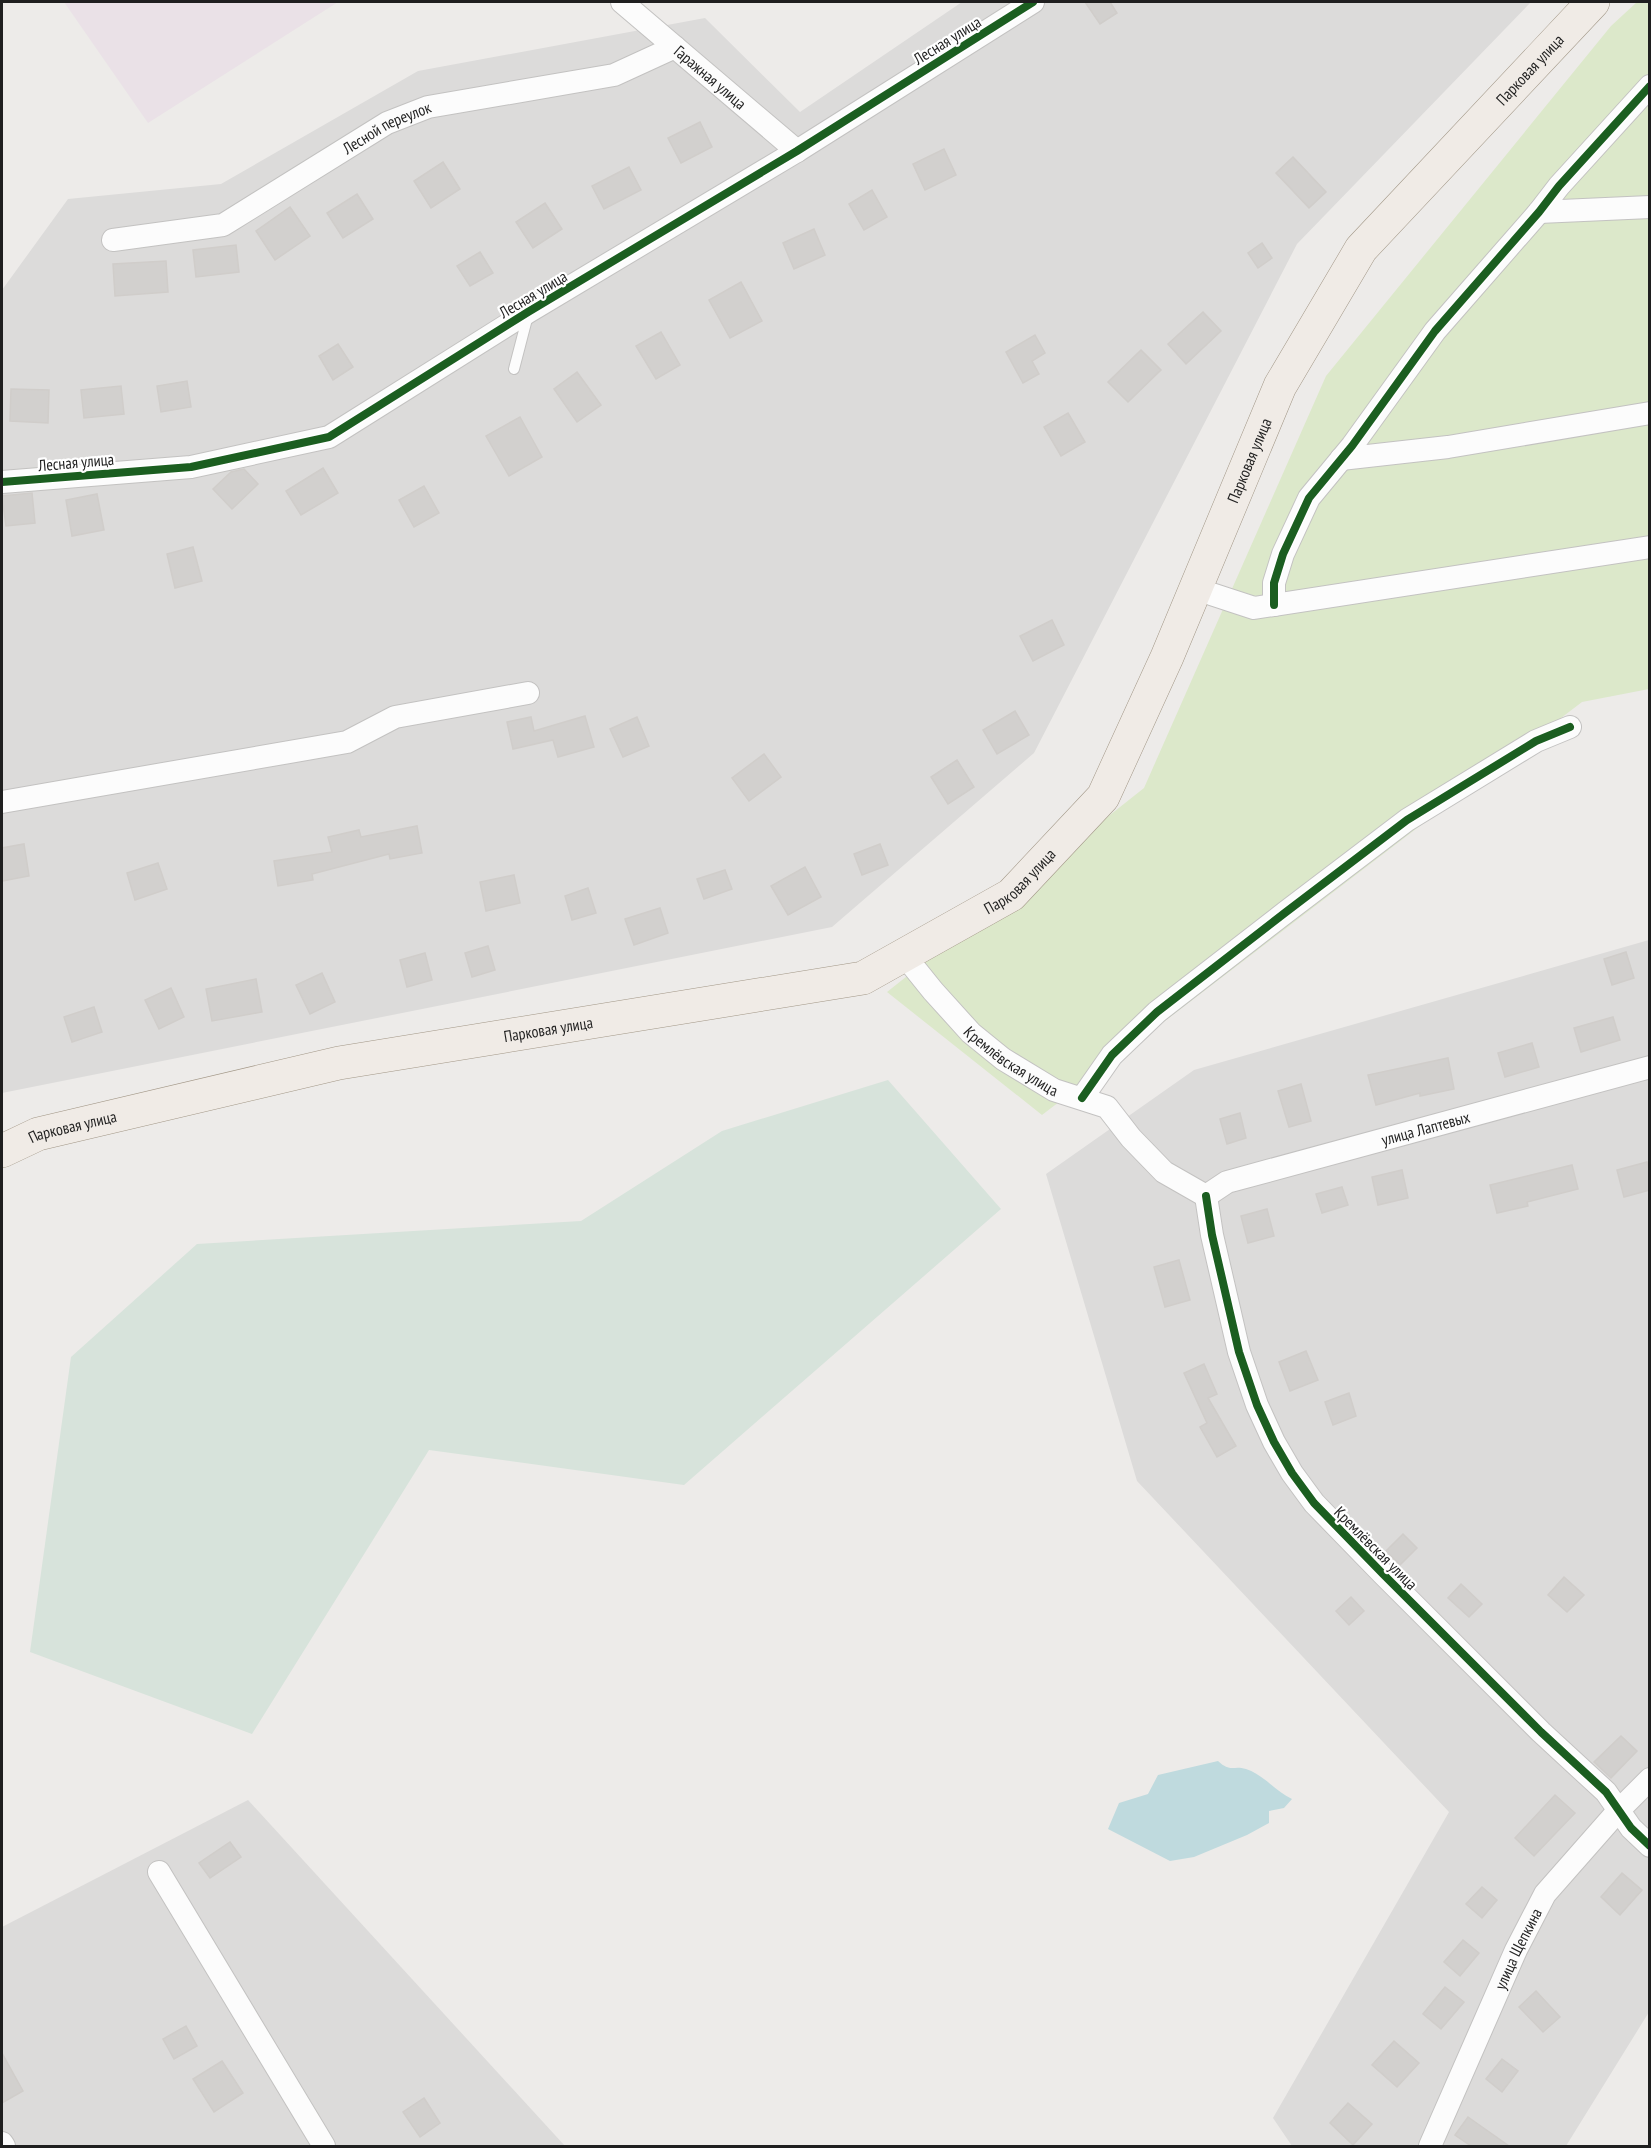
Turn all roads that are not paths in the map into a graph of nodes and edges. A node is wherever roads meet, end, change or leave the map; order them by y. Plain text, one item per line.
1 (622, 2) edge
2 (1033, 2) edge
3 (1593, 2) edge
4 (675, 47) junction
5 (1650, 86) edge
6 (797, 151) junction
7 (1650, 207) edge
8 (1539, 212) junction
9 (113, 240) dead end
10 (528, 312) junction
11 (514, 369) dead end
12 (1650, 413) edge
13 (1341, 459) junction
14 (2, 482) edge
15 (1650, 547) edge
16 (1196, 589) junction
17 (1274, 605) junction
18 (528, 693) dead end
19 (1570, 727) dead end
20 (2, 802) edge
21 (904, 955) junction
22 (1650, 1067) edge
23 (1082, 1098) junction
24 (2, 1151) edge
25 (1206, 1196) junction
26 (1650, 1779) edge
27 (1618, 1811) junction
28 (1650, 1846) edge
29 (159, 1872) dead end
30 (324, 2146) edge
31 (1430, 2146) edge

1 - 4 street, Гаражная улица
2 - 6 street, Лесная улица
3 - 16 main road, Парковая улица
4 - 6 street, Гаражная улица
4 - 9 street, Лесной переулок
5 - 8 street
6 - 10 street, Лесная улица
7 - 8 street
8 - 13 street
10 - 11 lane
10 - 14 street, Лесная улица
12 - 13 street
13 - 17 street
15 - 17 street
16 - 17 street
16 - 21 main road, Парковая улица
18 - 20 street
19 - 23 street
21 - 23 street, Кремлёвская улица
21 - 24 main road, Парковая улица
22 - 25 street, улица Лаптевых
23 - 25 street, Кремлёвская улица
25 - 27 street, Кремлёвская улица
26 - 27 street, улица Щепкина
27 - 28 street, Кремлёвская улица
27 - 31 street, улица Щепкина
29 - 30 street

